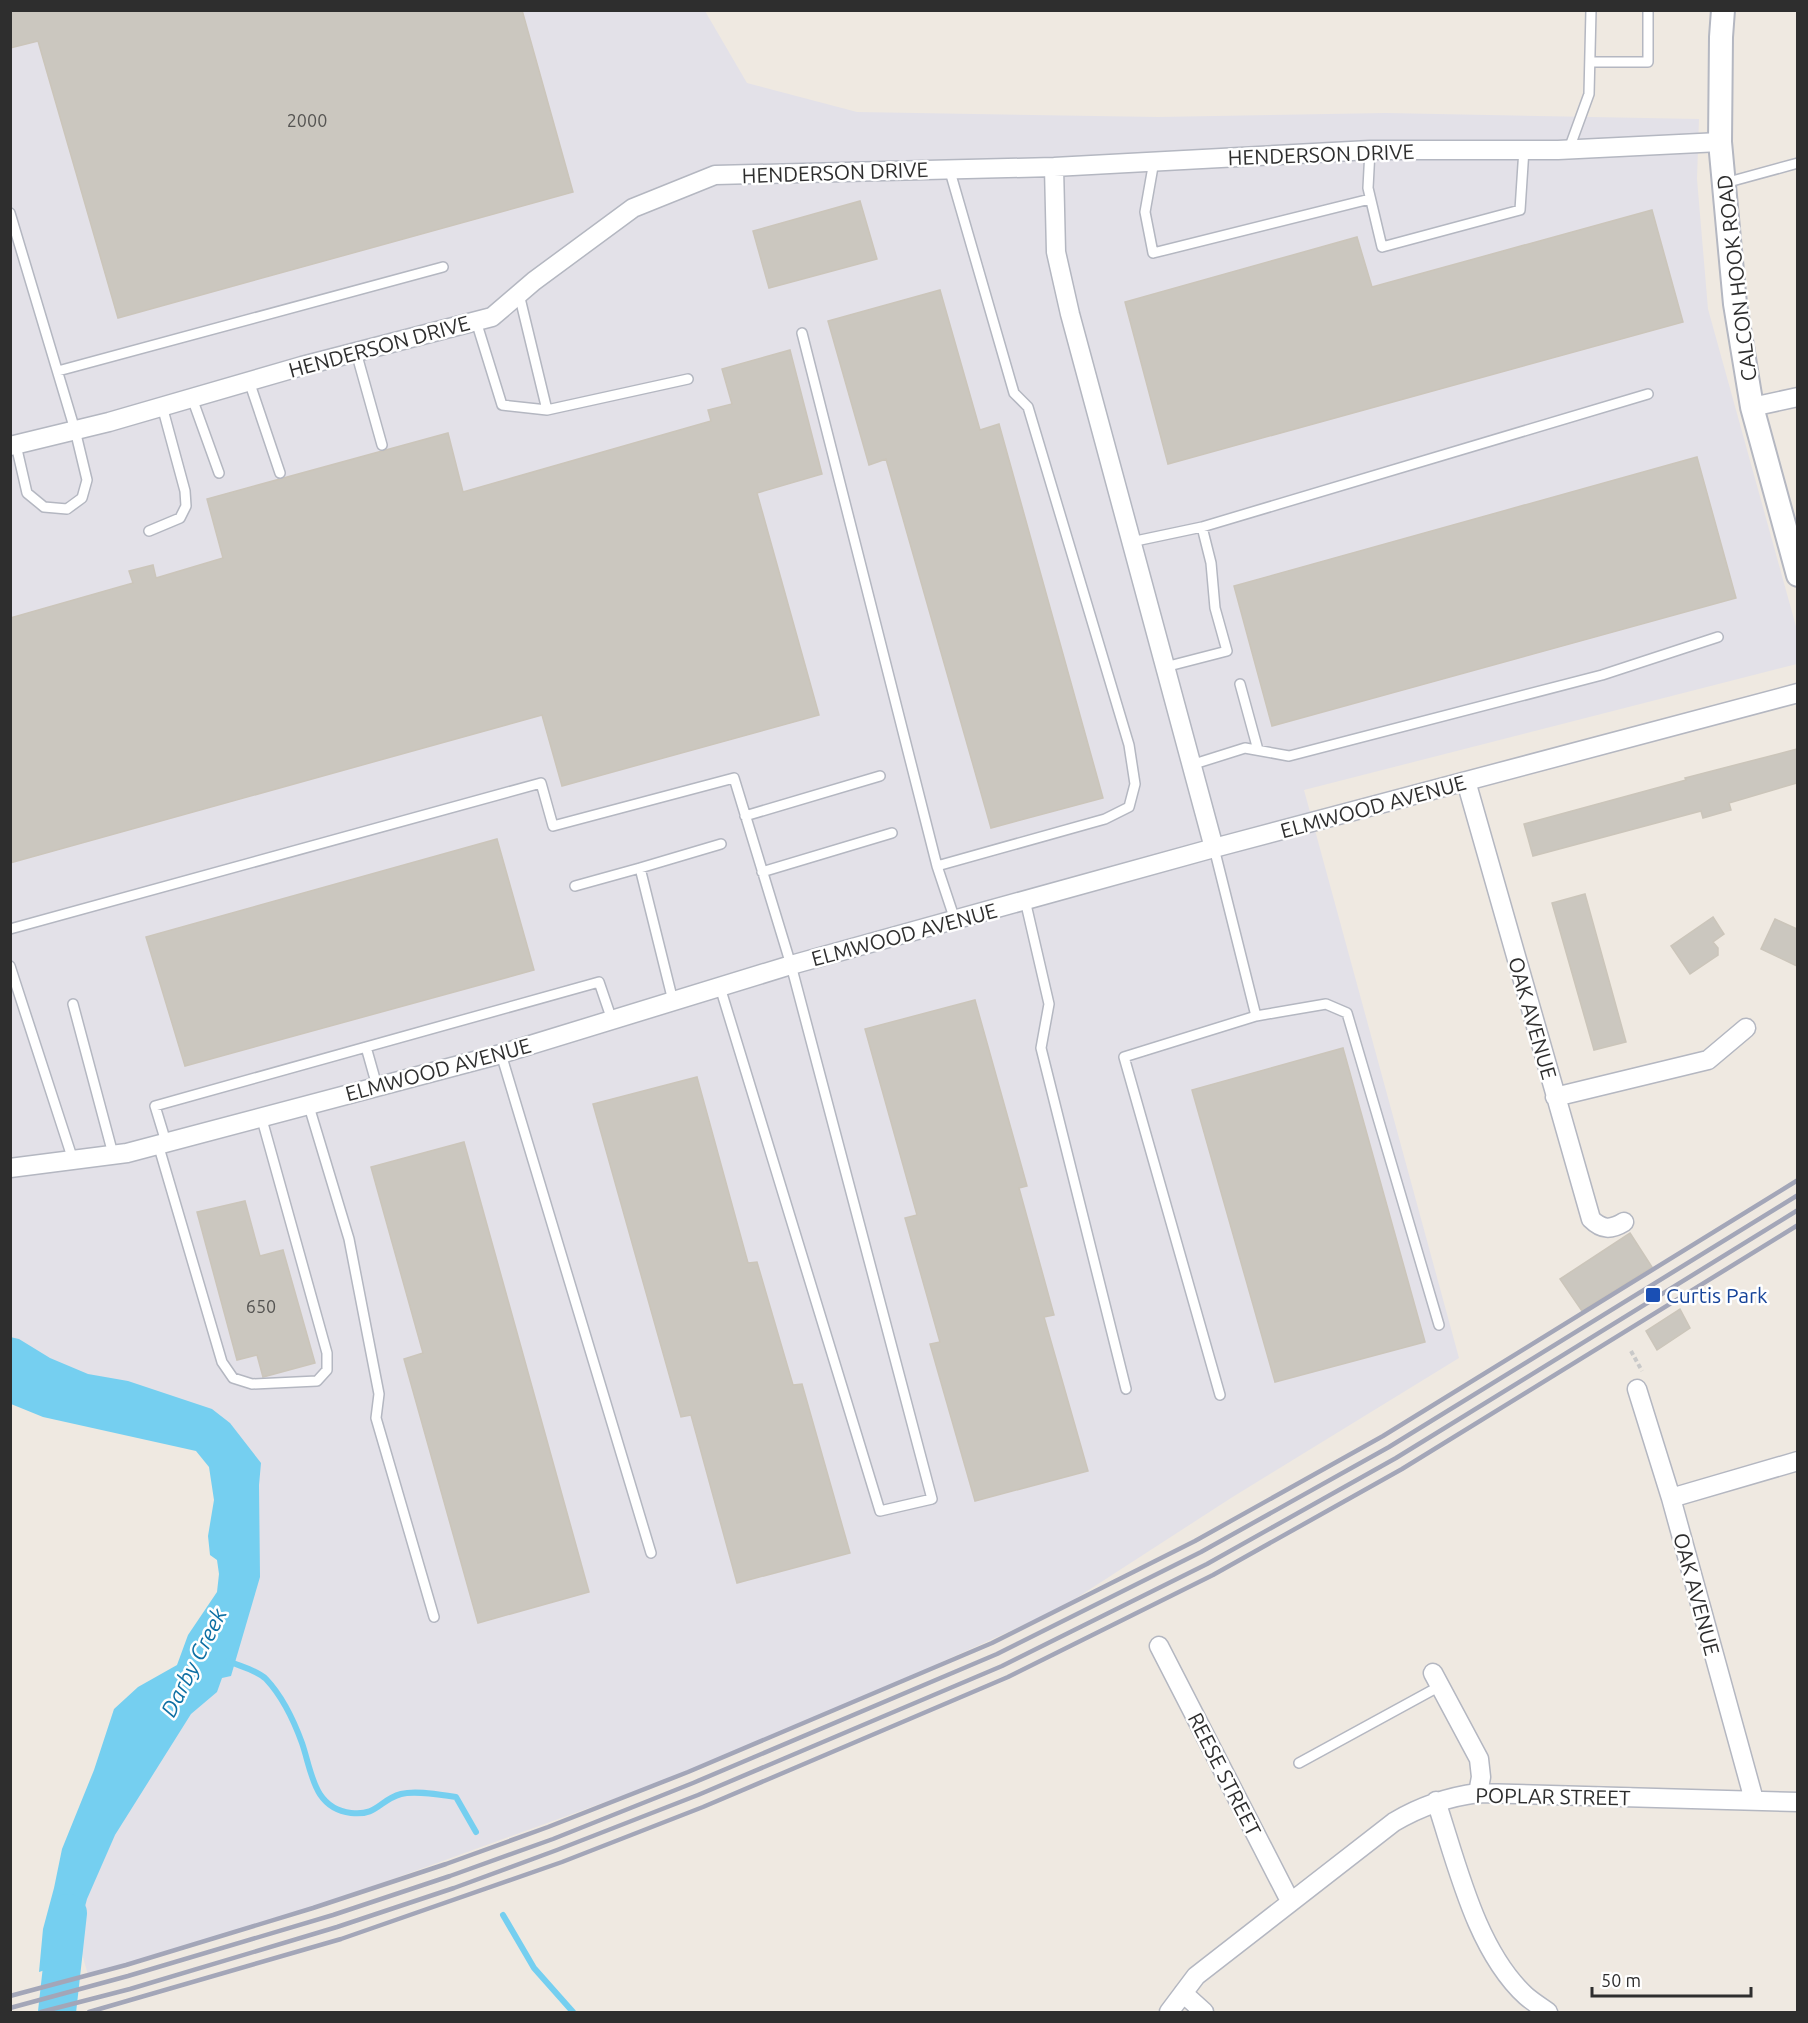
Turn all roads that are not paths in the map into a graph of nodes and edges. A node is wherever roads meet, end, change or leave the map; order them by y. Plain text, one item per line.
1 (1591, 10) edge
2 (1648, 10) edge
3 (1723, 10) edge
4 (1590, 62) junction
5 (1720, 142) junction
6 (1524, 149) junction
7 (1569, 149) junction
8 (1370, 150) junction
9 (1154, 161) junction
10 (1797, 163) edge
11 (1054, 167) junction
12 (949, 168) junction
13 (1725, 183) junction
14 (1370, 199) junction
15 (10, 213) edge
16 (443, 267) dead end
17 (519, 294) junction
18 (476, 321) junction
19 (802, 333) dead end
20 (356, 352) junction
21 (58, 371) junction
22 (688, 379) dead end
23 (249, 381) junction
24 (1648, 394) dead end
25 (1797, 397) edge
26 (192, 398) junction
27 (162, 406) junction
28 (1752, 407) junction
29 (547, 410) junction
30 (75, 430) junction
31 (13, 445) edge
32 (382, 445) dead end
33 (219, 473) dead end
34 (280, 474) dead end
35 (1202, 527) junction
36 (150, 531) dead end
37 (1131, 542) junction
38 (1797, 571) edge
39 (1718, 637) dead end
40 (1165, 667) junction
41 (1240, 684) dead end
42 (1797, 693) edge
43 (1258, 750) junction
44 (1191, 765) junction
45 (880, 776) dead end
46 (1466, 781) junction
47 (745, 816) junction
48 (892, 833) dead end
49 (721, 844) dead end
50 (1214, 848) junction
51 (937, 866) junction
52 (640, 868) junction
53 (762, 872) junction
54 (575, 886) dead end
55 (1025, 900) junction
56 (955, 920) junction
57 (10, 929) edge
58 (791, 965) junction
59 (10, 966) edge
60 (720, 987) junction
61 (673, 1001) junction
62 (73, 1004) dead end
63 (1256, 1016) junction
64 (612, 1020) junction
65 (1746, 1028) dead end
66 (366, 1047) junction
67 (501, 1054) junction
68 (377, 1086) junction
69 (1555, 1097) junction
70 (308, 1103) junction
71 (261, 1116) junction
72 (162, 1143) junction
73 (113, 1154) junction
74 (73, 1160) junction
75 (10, 1168) edge
76 (1624, 1222) dead end
77 (1439, 1325) dead end
78 (1126, 1389) dead end
79 (1637, 1389) dead end
80 (1220, 1395) dead end
81 (1797, 1461) edge
82 (1671, 1498) junction
83 (651, 1553) dead end
84 (434, 1617) dead end
85 (1159, 1646) dead end
86 (1436, 1679) joint
87 (1299, 1763) dead end
88 (1478, 1793) junction
89 (1754, 1800) junction
90 (1436, 1801) junction
91 (1797, 1802) edge
92 (1290, 1901) junction
93 (1183, 1993) junction
94 (1169, 2013) edge
95 (1204, 2013) edge
96 (1548, 2013) edge

1 - 4 lane
2 - 4 lane
3 - 5 street, CALCON HOOK ROAD
4 - 7 lane
5 - 7 street, HENDERSON DRIVE
5 - 13 street, CALCON HOOK ROAD
6 - 7 street, HENDERSON DRIVE
6 - 8 street, HENDERSON DRIVE
6 - 14 lane
8 - 9 street, HENDERSON DRIVE
8 - 14 lane
9 - 11 street, HENDERSON DRIVE
9 - 14 lane
10 - 13 lane
11 - 12 street, HENDERSON DRIVE
11 - 37 street
12 - 17 street, HENDERSON DRIVE
12 - 51 lane
13 - 28 street, CALCON HOOK ROAD
15 - 21 lane
16 - 21 lane
17 - 18 street, HENDERSON DRIVE
17 - 29 lane
18 - 20 street, HENDERSON DRIVE
18 - 29 lane
19 - 51 lane
20 - 23 street, HENDERSON DRIVE
20 - 32 lane
21 - 30 lane
22 - 29 lane
23 - 26 street, HENDERSON DRIVE
23 - 34 lane
24 - 35 lane
25 - 28 street
26 - 27 street, HENDERSON DRIVE
26 - 33 lane
27 - 30 street, HENDERSON DRIVE
27 - 36 lane
28 - 38 street, CALCON HOOK ROAD
30 - 31 street, HENDERSON DRIVE
30 - 31 lane
35 - 37 lane
35 - 40 lane
37 - 40 street
39 - 43 lane
40 - 44 street
41 - 43 lane
42 - 46 street, ELMWOOD AVENUE
43 - 44 lane
44 - 50 street
45 - 47 lane
46 - 50 street, ELMWOOD AVENUE
46 - 69 street, OAK AVENUE
47 - 53 lane
47 - 57 lane
48 - 53 lane
49 - 52 lane
50 - 55 street, ELMWOOD AVENUE
50 - 63 lane
51 - 56 lane
52 - 54 lane
52 - 61 lane
53 - 58 lane
55 - 56 street, ELMWOOD AVENUE
55 - 78 lane
56 - 58 street, ELMWOOD AVENUE
58 - 60 street, ELMWOOD AVENUE
58 - 60 lane
59 - 74 lane
60 - 61 street, ELMWOOD AVENUE
61 - 64 street, ELMWOOD AVENUE
62 - 73 lane
63 - 77 lane
63 - 80 lane
64 - 66 lane
64 - 67 street, ELMWOOD AVENUE
65 - 69 street
66 - 68 lane
66 - 72 lane
67 - 68 street, ELMWOOD AVENUE
67 - 83 lane
68 - 70 street, ELMWOOD AVENUE
69 - 76 street, OAK AVENUE
70 - 71 street, ELMWOOD AVENUE
70 - 84 lane
71 - 72 street, ELMWOOD AVENUE
71 - 72 lane
72 - 73 street, ELMWOOD AVENUE
73 - 74 street, ELMWOOD AVENUE
74 - 75 street, ELMWOOD AVENUE
79 - 82 street, OAK AVENUE
81 - 82 street
82 - 89 street, OAK AVENUE
85 - 92 street, REESE STREET
86 - 87 lane
86 - 88 street
88 - 89 street, POPLAR STREET
88 - 90 street, POPLAR STREET
89 - 91 street, POPLAR STREET
90 - 92 street, POPLAR STREET
90 - 96 street
92 - 93 street, POPLAR STREET
93 - 94 street, POPLAR STREET
93 - 95 street

